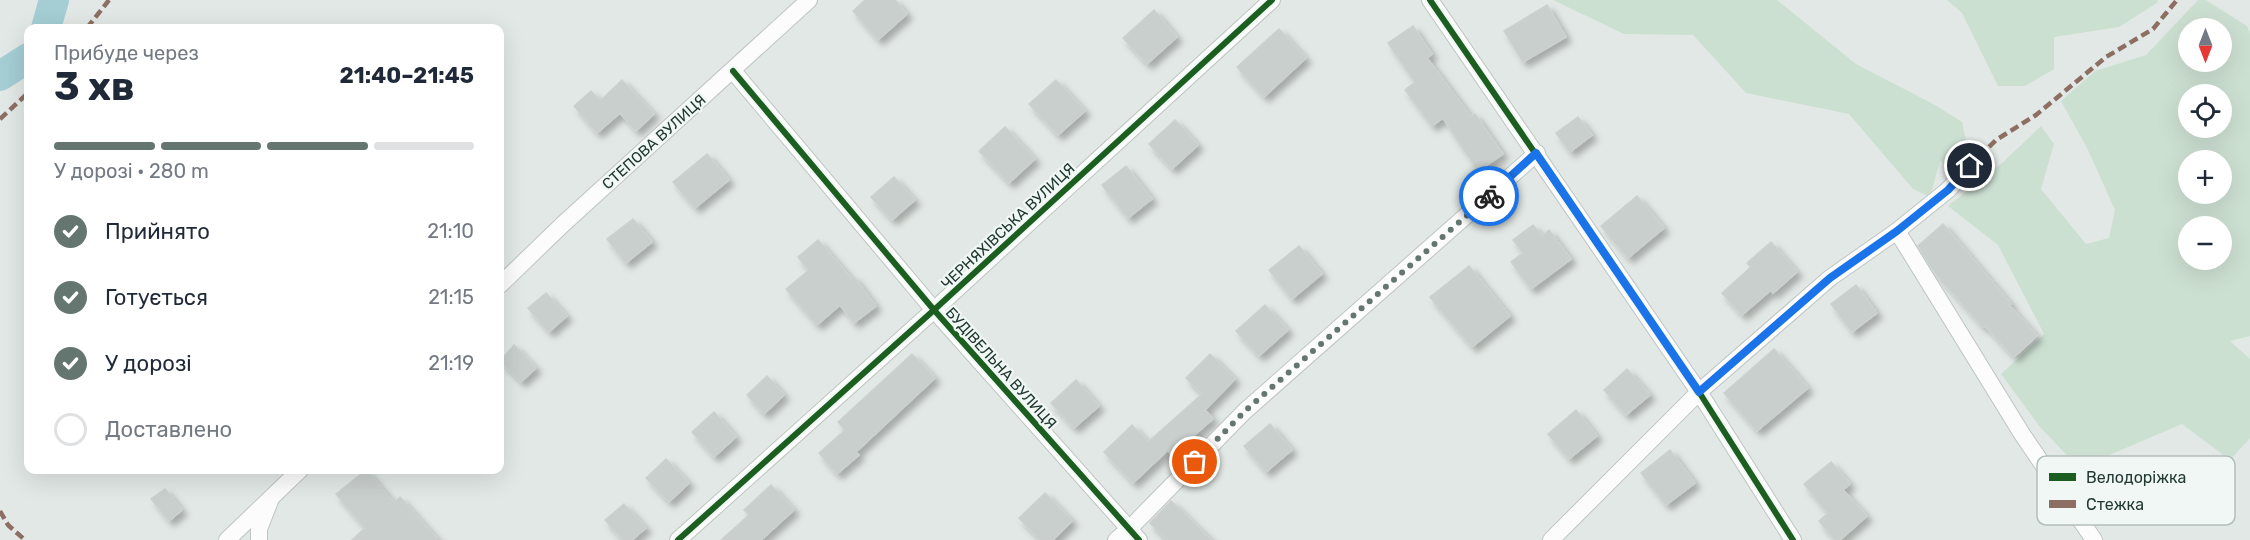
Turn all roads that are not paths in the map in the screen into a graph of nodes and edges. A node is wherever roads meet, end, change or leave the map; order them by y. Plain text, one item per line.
1 (809, 0) edge
2 (1272, 0) edge
3 (1430, 0) edge
4 (733, 70) junction
5 (1536, 153) junction
6 (1970, 166) dead end
7 (1897, 231) junction
8 (504, 281) edge
9 (934, 310) junction
10 (1699, 392) junction
11 (2037, 456) edge
12 (296, 474) edge
13 (272, 495) junction
14 (2084, 525) edge
15 (1128, 536) edge
16 (227, 540) edge
17 (259, 540) edge
18 (678, 540) edge
19 (1551, 540) edge
20 (1793, 540) edge
21 (2094, 540) edge

1 - 4 street, СТЕПОВА ВУЛИЦЯ
2 - 9 street, ЧЕРНЯХІВСЬКА ВУЛИЦЯ
3 - 5 street
4 - 8 street, СТЕПОВА ВУЛИЦЯ
4 - 9 street, БУДІВЕЛЬНА ВУЛИЦЯ
5 - 10 street
5 - 15 street
6 - 7 street
7 - 10 street
7 - 11 street
9 - 15 street, БУДІВЕЛЬНА ВУЛИЦЯ
9 - 18 street, ЧЕРНЯХІВСЬКА ВУЛИЦЯ
10 - 19 street
10 - 20 street
12 - 13 street
13 - 16 street
13 - 17 street
14 - 21 street

